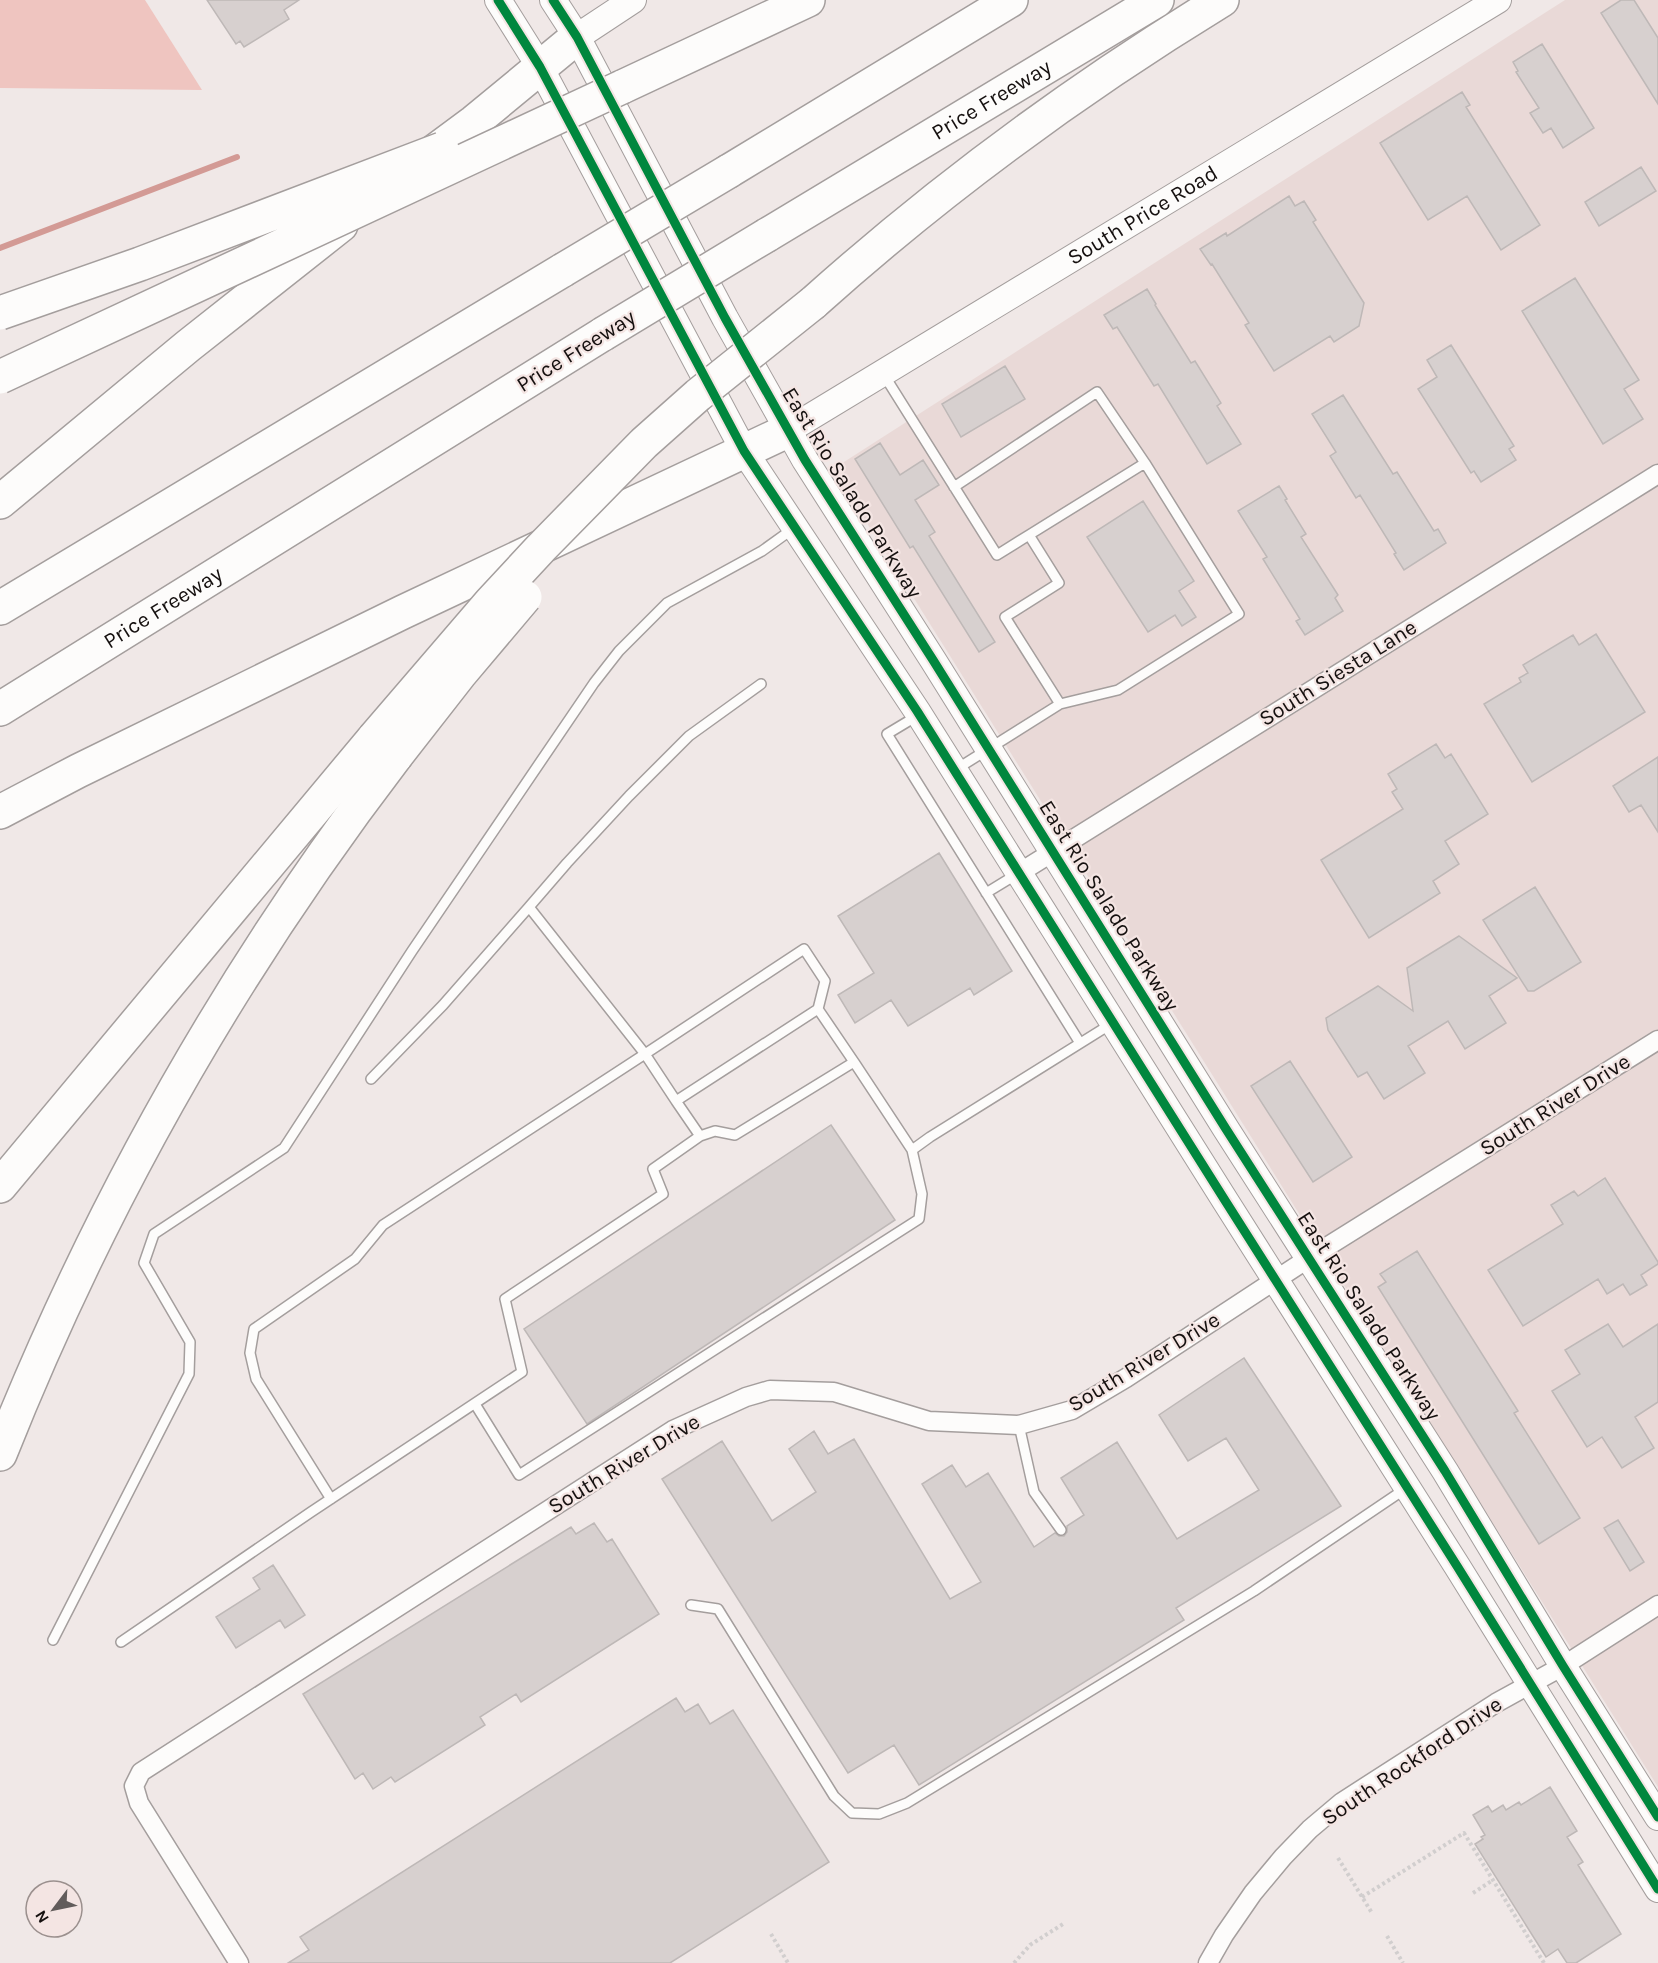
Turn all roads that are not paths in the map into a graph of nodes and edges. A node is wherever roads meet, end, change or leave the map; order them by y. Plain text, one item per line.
1 (498, 0) edge
2 (553, 0) edge
3 (633, 0) edge
4 (808, 0) edge
5 (1011, 0) edge
6 (1157, 0) edge
7 (1222, 0) edge
8 (1498, 0) edge
9 (577, 37) junction
10 (540, 67) junction
11 (622, 87) junction
12 (0, 313) edge
13 (882, 373) junction
14 (0, 377) edge
15 (788, 431) junction
16 (744, 451) junction
17 (1145, 463) junction
18 (1658, 474) edge
19 (954, 487) junction
20 (0, 502) edge
21 (796, 527) junction
22 (1029, 535) junction
23 (0, 608) edge
24 (760, 684) dead end
25 (1060, 704) junction
26 (0, 710) edge
27 (920, 714) junction
28 (385, 747) junction
29 (988, 749) junction
30 (955, 771) junction
31 (0, 812) edge
32 (1052, 852) junction
33 (1019, 873) junction
34 (987, 893) junction
35 (529, 907) junction
36 (818, 1009) junction
37 (1113, 1023) junction
38 (1658, 1040) edge
39 (1080, 1043) junction
40 (645, 1054) junction
41 (854, 1062) junction
42 (371, 1079) dead end
43 (676, 1101) junction
44 (700, 1136) junction
45 (912, 1150) junction
46 (0, 1186) edge
47 (1309, 1258) junction
48 (1276, 1280) junction
49 (475, 1404) junction
50 (1018, 1425) junction
51 (0, 1455) edge
52 (1407, 1488) junction
53 (331, 1499) junction
54 (1061, 1530) dead end
55 (691, 1605) dead end
56 (1658, 1605) edge
57 (53, 1640) dead end
58 (121, 1642) dead end
59 (1563, 1666) junction
60 (1530, 1684) junction
61 (1658, 1817) edge
62 (1658, 1889) edge
63 (240, 1963) edge
64 (1208, 1963) edge

1 - 10 main road
2 - 9 main road, East Rio Salado Parkway
3 - 9 main road
4 - 11 highway
5 - 23 highway, bridge
6 - 26 highway, Price Freeway, bridge
7 - 28 highway, bridge
8 - 13 main road, South Price Road
9 - 10 highway
9 - 15 main road, East Rio Salado Parkway
10 - 16 main road
10 - 20 highway
11 - 12 highway, bridge
11 - 14 highway, bridge
13 - 15 main road, South Price Road
13 - 19 lane
15 - 16 highway
15 - 29 main road, East Rio Salado Parkway
16 - 21 main road
16 - 31 highway
17 - 19 lane
17 - 22 lane
17 - 25 lane
18 - 32 street, South Siesta Lane
19 - 22 lane
21 - 27 main road
21 - 57 lane
22 - 25 lane
24 - 35 lane
25 - 29 lane
27 - 30 main road
27 - 34 lane
28 - 46 highway
28 - 51 highway
29 - 30 lane
29 - 32 main road, East Rio Salado Parkway
30 - 33 main road
32 - 33 street, South Siesta Lane
32 - 47 main road, East Rio Salado Parkway
33 - 34 lane
33 - 37 main road
34 - 39 lane
35 - 40 lane
35 - 42 lane
36 - 40 lane
36 - 41 lane
36 - 43 lane
37 - 39 lane
37 - 48 main road
38 - 47 street, South River Drive
39 - 45 lane
40 - 43 lane
40 - 53 lane
41 - 44 lane
41 - 45 lane
43 - 44 lane
44 - 49 lane
45 - 49 lane
47 - 48 street, South River Drive
47 - 59 main road, East Rio Salado Parkway
48 - 50 street, South River Drive
48 - 52 main road
49 - 53 lane
50 - 54 lane
50 - 63 street, South River Drive
52 - 55 lane
52 - 60 main road
53 - 58 lane
56 - 59 street, South Rockford Drive
59 - 60 street, South Rockford Drive
59 - 61 main road, East Rio Salado Parkway
60 - 62 main road
60 - 64 street, South Rockford Drive

